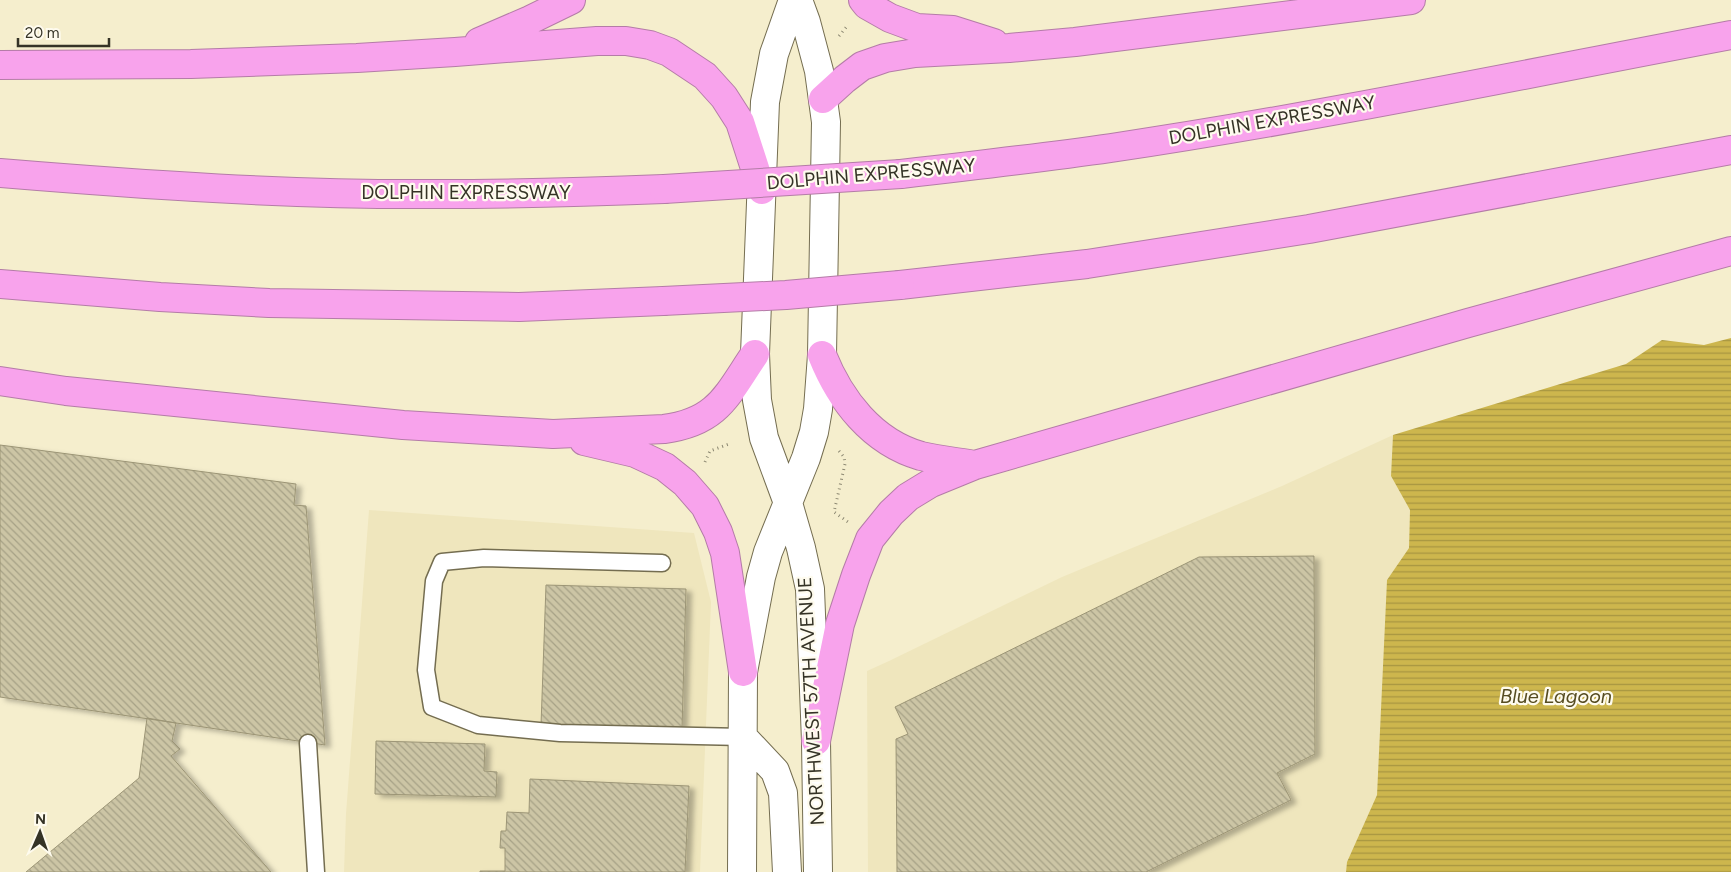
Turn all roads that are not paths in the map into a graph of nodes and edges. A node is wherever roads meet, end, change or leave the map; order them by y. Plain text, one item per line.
1 (571, 0) edge
2 (793, 0) edge
3 (798, 0) edge
4 (863, 0) edge
5 (1411, 0) edge
6 (1731, 36) edge
7 (1009, 48) junction
8 (454, 52) junction
9 (0, 65) edge
10 (823, 99) junction
11 (1731, 150) edge
12 (0, 173) edge
13 (762, 190) junction
14 (1731, 251) edge
15 (0, 284) edge
16 (755, 354) junction
17 (822, 355) junction
18 (0, 381) edge
19 (553, 434) junction
20 (974, 465) junction
21 (788, 503) junction
22 (662, 562) dead end
23 (743, 672) junction
24 (743, 737) junction
25 (816, 741) junction
26 (308, 743) dead end
27 (316, 872) edge
28 (742, 872) edge
29 (787, 872) edge
30 (818, 872) edge

1 - 8 highway
2 - 13 main road, NORTHWEST 57TH AVENUE
3 - 10 main road
4 - 7 highway
5 - 7 highway
6 - 12 highway, DOLPHIN EXPRESSWAY, bridge
7 - 10 highway
8 - 9 highway
8 - 13 highway
10 - 17 main road
11 - 15 highway, bridge
13 - 16 main road, NORTHWEST 57TH AVENUE
14 - 20 highway
16 - 19 highway
16 - 21 main road, NORTHWEST 57TH AVENUE
17 - 20 highway
17 - 21 main road
18 - 19 highway
19 - 23 highway
20 - 25 highway
21 - 23 main road
21 - 25 main road, NORTHWEST 57TH AVENUE
22 - 24 lane
23 - 24 main road
24 - 28 main road
24 - 29 main road
25 - 30 main road, NORTHWEST 57TH AVENUE
26 - 27 lane

